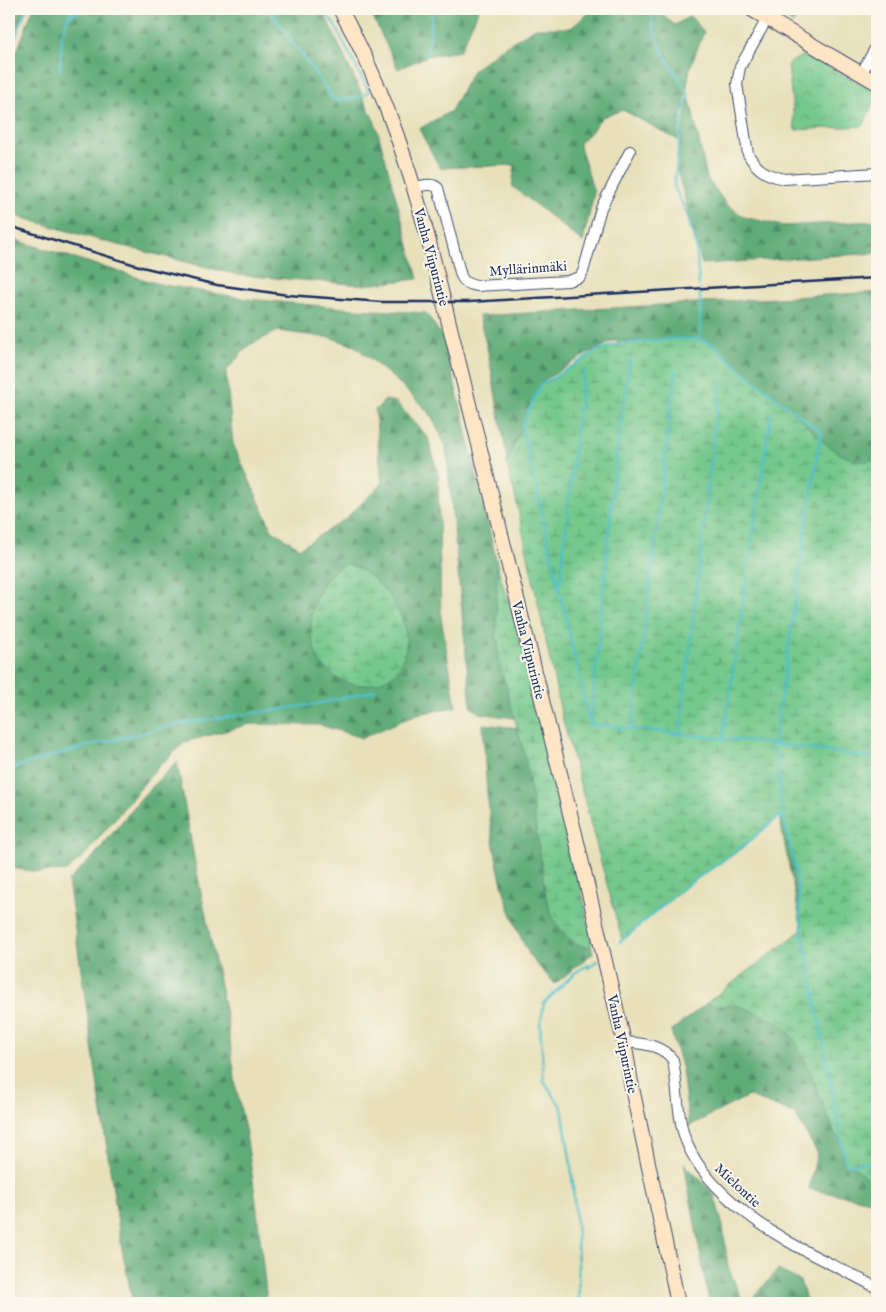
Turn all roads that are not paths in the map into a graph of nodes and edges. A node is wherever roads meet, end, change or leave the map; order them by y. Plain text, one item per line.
1 (340, 9) edge
2 (751, 9) edge
3 (767, 18) junction
4 (877, 45) edge
5 (861, 74) junction
6 (877, 83) edge
7 (630, 151) dead end
8 (877, 173) edge
9 (414, 187) junction
10 (624, 1042) junction
11 (877, 1288) edge
12 (678, 1303) edge

1 - 9 street, Vanha Viipurintie
2 - 3 street
3 - 5 street
3 - 8 street
4 - 5 street
5 - 6 street
7 - 9 street, Myllärinmäki
9 - 10 street, Vanha Viipurintie
10 - 11 street, Mielontie
10 - 12 street, Vanha Viipurintie

